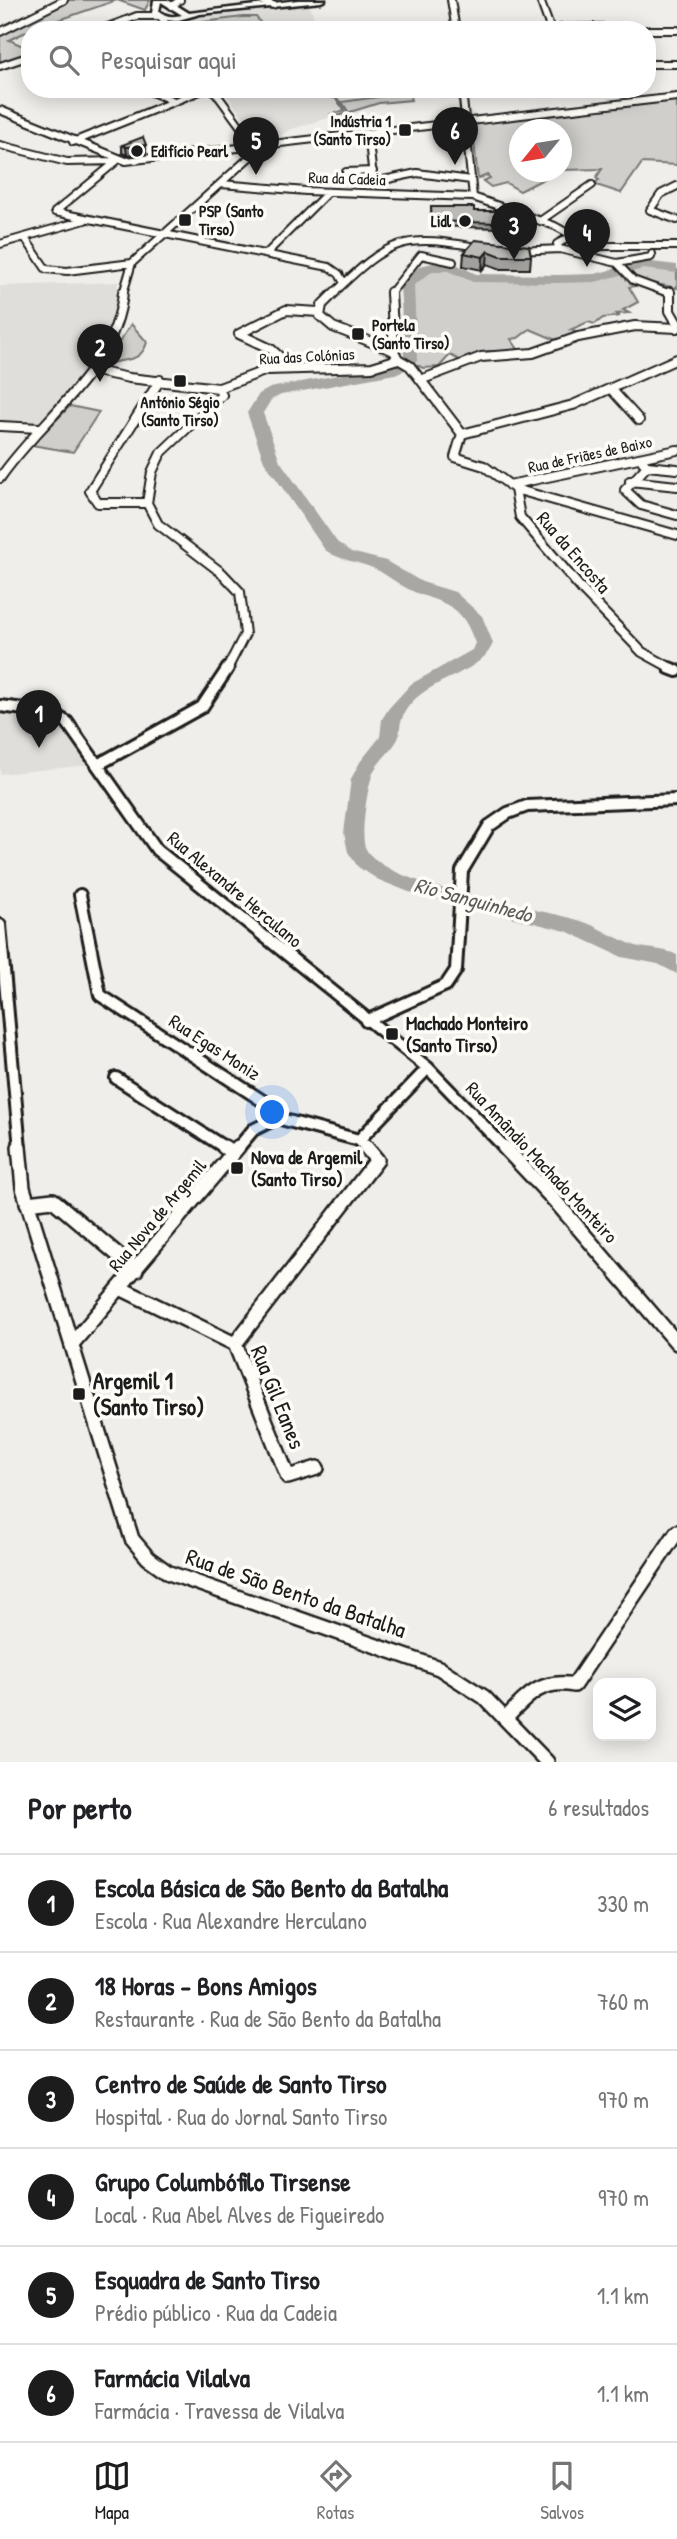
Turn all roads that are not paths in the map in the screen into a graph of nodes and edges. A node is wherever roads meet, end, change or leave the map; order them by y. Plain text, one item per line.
1 (64, 0) edge
2 (158, 0) edge
3 (163, 0) edge
4 (180, 0) edge
5 (260, 0) edge
6 (321, 0) edge
7 (451, 0) edge
8 (540, 0) edge
9 (273, 5) junction
10 (179, 13) junction
11 (161, 16) junction
12 (22, 21) edge
13 (124, 21) edge
14 (165, 21) edge
15 (175, 21) edge
16 (454, 21) edge
17 (548, 21) edge
18 (21, 22) edge
19 (656, 30) edge
20 (677, 30) edge
21 (0, 32) edge
22 (21, 59) edge
23 (656, 64) edge
24 (677, 64) edge
25 (0, 66) edge
26 (677, 97) edge
27 (165, 98) edge
28 (184, 98) edge
29 (220, 98) edge
30 (463, 98) edge
31 (639, 98) edge
32 (640, 101) junction
33 (174, 102) junction
34 (0, 110) edge
35 (466, 122) junction
36 (368, 133) junction
37 (73, 142) junction
38 (0, 145) edge
39 (255, 146) junction
40 (237, 148) junction
41 (252, 155) junction
42 (118, 160) junction
43 (373, 171) junction
44 (346, 175) dead end
45 (471, 180) junction
46 (374, 182) junction
47 (221, 184) junction
48 (592, 185) dead end
49 (677, 187) edge
50 (328, 192) junction
51 (374, 193) junction
52 (473, 197) junction
53 (88, 219) junction
54 (677, 220) edge
55 (540, 221) junction
56 (165, 233) junction
57 (572, 236) junction
58 (25, 238) junction
59 (0, 244) edge
60 (677, 246) edge
61 (560, 249) junction
62 (267, 253) junction
63 (652, 254) dead end
64 (453, 261) dead end
65 (132, 263) junction
66 (365, 263) junction
67 (329, 267) junction
68 (620, 268) junction
69 (344, 283) junction
70 (319, 312) junction
71 (677, 326) edge
72 (677, 359) edge
73 (401, 360) junction
74 (293, 369) junction
75 (91, 370) junction
76 (423, 379) junction
77 (160, 380) junction
78 (219, 388) junction
79 (611, 389) junction
80 (639, 420) dead end
81 (0, 426) edge
82 (39, 428) junction
83 (461, 434) junction
84 (677, 450) edge
85 (643, 462) junction
86 (677, 469) edge
87 (0, 478) edge
88 (630, 481) junction
89 (677, 486) edge
90 (512, 487) junction
91 (147, 503) junction
92 (677, 515) edge
93 (677, 535) edge
94 (677, 671) edge
95 (0, 706) edge
96 (99, 764) junction
97 (677, 800) edge
98 (80, 895) dead end
99 (0, 925) edge
100 (366, 1021) junction
101 (428, 1068) junction
102 (116, 1078) dead end
103 (277, 1118) junction
104 (359, 1140) junction
105 (233, 1153) junction
106 (27, 1203) junction
107 (136, 1270) junction
108 (120, 1288) junction
109 (677, 1343) edge
110 (72, 1344) junction
111 (235, 1344) junction
112 (317, 1468) dead end
113 (677, 1532) edge
114 (507, 1717) junction
115 (547, 1762) edge

1 - 12 street
2 - 11 main road
3 - 10 main road
4 - 10 street
5 - 9 street
6 - 9 main road
7 - 16 street
8 - 17 street
9 - 10 main road
10 - 11 main road
10 - 15 street
11 - 13 street
11 - 14 street
18 - 21 street
19 - 20 street
22 - 25 street
23 - 24 street
26 - 32 street
27 - 33 street
28 - 33 street
29 - 39 street
30 - 35 street
31 - 32 street
32 - 35 street
33 - 37 street
34 - 37 street
35 - 36 street
35 - 45 street
36 - 39 street
36 - 43 street
37 - 42 street
38 - 42 street
39 - 40 street
39 - 41 street
40 - 41 street
40 - 42 street
41 - 47 street
42 - 53 street
43 - 44 street
43 - 46 street
45 - 46 street
45 - 52 street
46 - 51 street
47 - 50 street, Rua da Cadeia
47 - 56 street
48 - 55 street
49 - 54 street
50 - 51 street, Rua da Cadeia
50 - 62 street
51 - 52 street, Rua da Cadeia
52 - 55 street, Rua da Cadeia
53 - 56 street
53 - 58 street
55 - 57 street, Rua da Cadeia
56 - 62 street
56 - 65 street
57 - 60 street, Rua da Cadeia
57 - 61 street
58 - 59 street
58 - 65 street
61 - 66 street
61 - 68 street
62 - 67 street
63 - 68 street
64 - 73 street
65 - 75 street
66 - 67 street
66 - 69 street
67 - 69 street
68 - 71 street
69 - 70 street
70 - 73 street
70 - 74 street
71 - 76 street
72 - 79 street
73 - 74 street, Rua das Colónias
73 - 76 street
74 - 78 street, Rua das Colónias
75 - 77 street
75 - 82 street
76 - 83 street
77 - 78 street
77 - 91 street
78 - 91 street
79 - 80 street
79 - 83 street
81 - 82 street
82 - 87 street
83 - 90 street
84 - 85 street, Rua de Friães de Baixo
85 - 86 street
85 - 88 street
85 - 90 street, Rua de Friães de Baixo
88 - 89 street
88 - 92 street
90 - 93 street
90 - 94 street, Rua da Encosta
91 - 96 street
95 - 96 street, Rua Alexandre Herculano
96 - 100 street, Rua Alexandre Herculano
97 - 100 street
98 - 103 street, Rua Egas Moniz
99 - 106 street, Rua de São Bento da Batalha
100 - 101 street, Rua Amândio Machado Monteiro
101 - 104 street
101 - 109 street, Rua Amândio Machado Monteiro
102 - 105 street
103 - 104 street, Rua Egas Moniz
103 - 105 street, Rua Nova de Argemil
104 - 111 street
105 - 107 street, Rua Nova de Argemil
106 - 107 street
106 - 110 street, Rua de São Bento da Batalha
107 - 108 street, Rua Nova de Argemil
108 - 110 street, Rua Nova de Argemil
108 - 111 street, Rua Gil Eanes
110 - 114 street, Rua de São Bento da Batalha
111 - 112 street, Rua Gil Eanes
113 - 114 street
114 - 115 street, Rua de São Bento da Batalha

